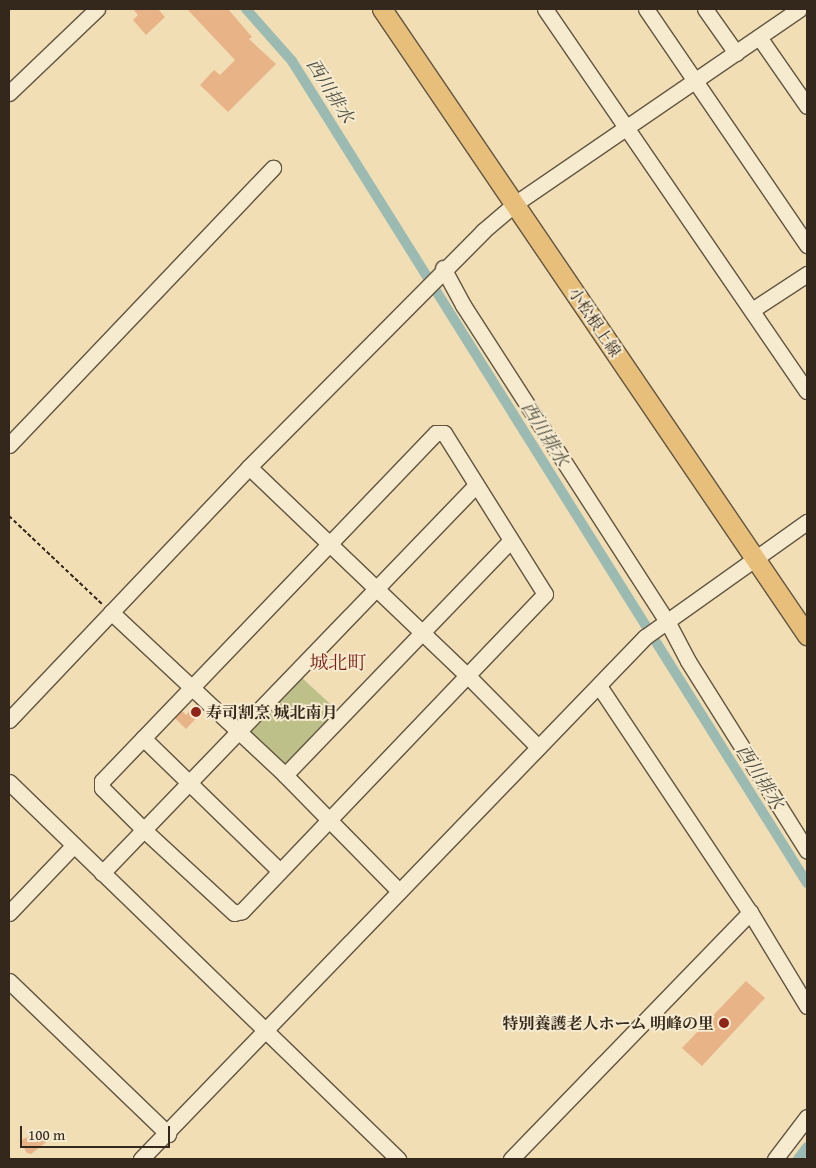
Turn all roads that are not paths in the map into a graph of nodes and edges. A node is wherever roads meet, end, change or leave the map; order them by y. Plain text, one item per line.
1 (97, 9) edge
2 (382, 9) edge
3 (545, 9) edge
4 (646, 9) edge
5 (705, 9) edge
6 (799, 9) edge
7 (759, 37) junction
8 (736, 52) junction
9 (696, 81) junction
10 (9, 93) edge
11 (807, 106) edge
12 (626, 128) junction
13 (273, 168) dead end
14 (516, 203) junction
15 (807, 246) edge
16 (440, 271) junction
17 (807, 274) edge
18 (752, 310) junction
19 (807, 391) edge
20 (9, 446) edge
21 (249, 467) junction
22 (476, 485) junction
23 (807, 522) edge
24 (510, 541) junction
25 (328, 544) junction
26 (755, 558) junction
27 (376, 590) junction
28 (111, 612) junction
29 (664, 624) junction
30 (421, 632) junction
31 (807, 635) edge
32 (468, 676) junction
33 (599, 686) junction
34 (193, 687) junction
35 (9, 720) edge
36 (239, 732) junction
37 (144, 738) junction
38 (538, 748) junction
39 (285, 775) junction
40 (190, 781) junction
41 (9, 782) edge
42 (330, 821) junction
43 (143, 829) junction
44 (74, 845) junction
45 (807, 851) edge
46 (280, 871) junction
47 (102, 873) junction
48 (399, 891) junction
49 (750, 912) junction
50 (9, 913) edge
51 (9, 981) edge
52 (807, 1006) edge
53 (264, 1033) junction
54 (807, 1117) edge
55 (168, 1134) junction
56 (141, 1159) edge
57 (398, 1159) edge
58 (511, 1159) edge
59 (775, 1159) edge

1 - 10 street
2 - 14 main road, 小松根上線
3 - 12 street
4 - 9 street
5 - 8 street
6 - 7 street
7 - 8 street
7 - 11 street
8 - 9 street
9 - 12 street
9 - 15 street
12 - 14 street
12 - 18 street
13 - 20 street
14 - 16 street
14 - 26 main road, 小松根上線
16 - 21 street
16 - 29 street
17 - 18 street
18 - 19 street
21 - 25 street
21 - 28 street
22 - 24 street
22 - 25 street
22 - 27 street
23 - 26 street
24 - 30 street
24 - 32 street
25 - 27 street
25 - 34 street
26 - 29 street
26 - 31 main road, 小松根上線
27 - 30 street
27 - 36 street
28 - 34 street
28 - 35 street
29 - 33 street
29 - 45 street
30 - 32 street
30 - 39 street
32 - 38 street
32 - 42 street
33 - 38 street
33 - 49 street
34 - 36 street
34 - 37 street
36 - 39 street
36 - 40 street
37 - 40 street
37 - 43 street
38 - 48 street
39 - 42 street
40 - 43 street
40 - 46 street
41 - 44 street
42 - 46 street
42 - 48 street
43 - 46 street
43 - 47 street
44 - 47 street
44 - 50 street
47 - 53 street
48 - 53 street
49 - 52 street
49 - 58 street
51 - 55 street
53 - 55 street
53 - 57 street
54 - 59 street
55 - 56 street

